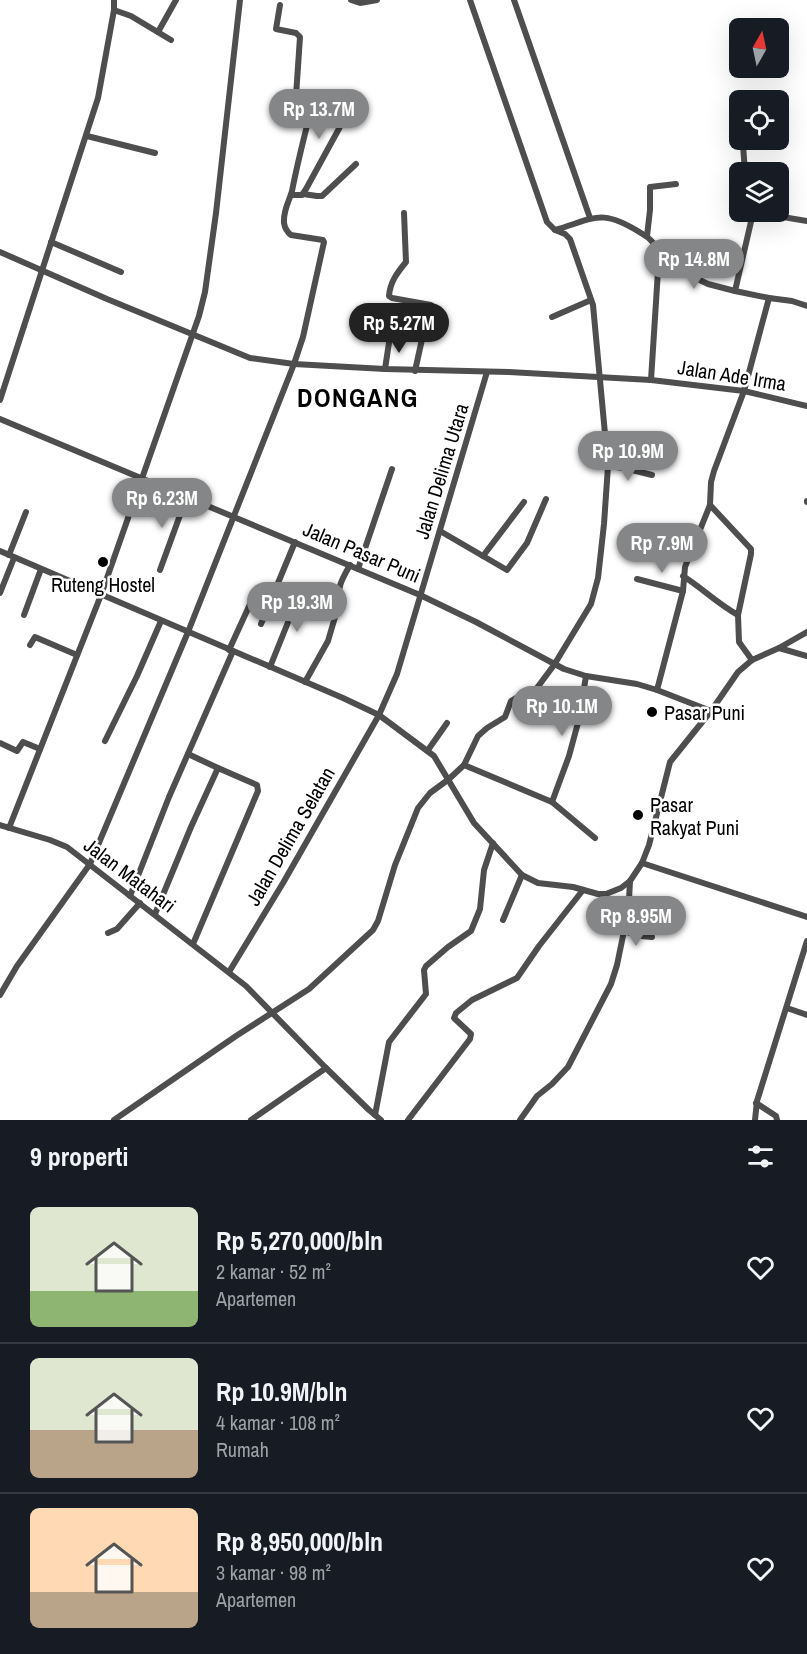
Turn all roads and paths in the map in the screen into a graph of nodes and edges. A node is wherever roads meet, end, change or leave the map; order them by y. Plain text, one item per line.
1 (114, 0) edge
2 (177, 0) edge
3 (240, 0) edge
4 (351, 0) edge
5 (377, 0) edge
6 (470, 0) edge
7 (514, 0) edge
8 (280, 5) dead end
9 (114, 10) junction
10 (158, 32) junction
11 (171, 40) dead end
12 (314, 98) junction
13 (87, 136) junction
14 (155, 153) dead end
15 (356, 164) dead end
16 (676, 184) dead end
17 (303, 194) junction
18 (291, 195) junction
19 (404, 213) dead end
20 (590, 218) junction
21 (789, 218) edge
22 (807, 221) edge
23 (751, 222) edge
24 (555, 230) junction
25 (647, 236) junction
26 (51, 242) junction
27 (0, 252) edge
28 (658, 268) junction
29 (42, 272) junction
30 (120, 272) dead end
31 (735, 291) junction
32 (769, 298) junction
33 (591, 300) junction
34 (807, 306) edge
35 (552, 317) dead end
36 (192, 335) junction
37 (390, 336) dead end
38 (294, 364) junction
39 (385, 369) junction
40 (415, 371) junction
41 (487, 372) junction
42 (600, 378) junction
43 (651, 380) junction
44 (744, 391) junction
45 (0, 400) edge
46 (807, 406) edge
47 (0, 419) edge
48 (608, 466) junction
49 (392, 469) dead end
50 (652, 475) dead end
51 (142, 478) junction
52 (187, 496) junction
53 (546, 500) dead end
54 (524, 502) dead end
55 (710, 505) junction
56 (26, 512) dead end
57 (234, 516) junction
58 (440, 531) junction
59 (295, 542) junction
60 (0, 551) edge
61 (483, 556) junction
62 (12, 557) junction
63 (350, 565) junction
64 (41, 569) junction
65 (358, 569) junction
66 (160, 570) dead end
67 (684, 576) junction
68 (637, 579) dead end
69 (301, 590) dead end
70 (683, 591) junction
71 (0, 593) edge
72 (100, 595) junction
73 (420, 595) junction
74 (251, 602) dead end
75 (24, 615) dead end
76 (738, 615) junction
77 (160, 621) junction
78 (261, 624) dead end
79 (188, 632) junction
80 (807, 632) edge
81 (798, 638) junction
82 (30, 645) dead end
83 (779, 648) junction
84 (231, 650) junction
85 (798, 653) junction
86 (77, 655) junction
87 (807, 656) edge
88 (753, 660) junction
89 (554, 665) junction
90 (270, 667) junction
91 (586, 676) junction
92 (305, 682) junction
93 (657, 690) junction
94 (711, 711) junction
95 (379, 715) junction
96 (447, 723) dead end
97 (105, 741) dead end
98 (0, 743) edge
99 (40, 749) junction
100 (428, 750) junction
101 (188, 754) junction
102 (464, 765) junction
103 (218, 768) junction
104 (449, 779) junction
105 (552, 802) junction
106 (0, 825) edge
107 (9, 828) junction
108 (595, 838) dead end
109 (493, 843) junction
110 (642, 863) junction
111 (90, 864) junction
112 (522, 875) junction
113 (630, 881) junction
114 (583, 890) junction
115 (130, 896) junction
116 (140, 903) junction
117 (155, 914) junction
118 (807, 917) edge
119 (503, 920) dead end
120 (624, 931) junction
121 (108, 933) dead end
122 (652, 937) dead end
123 (807, 941) edge
124 (193, 944) junction
125 (229, 972) junction
126 (0, 995) edge
127 (786, 1008) junction
128 (271, 1013) junction
129 (807, 1015) edge
130 (326, 1068) junction
131 (756, 1103) junction
132 (375, 1115) junction
133 (114, 1120) edge
134 (251, 1120) edge
135 (381, 1120) edge
136 (408, 1120) edge
137 (520, 1120) edge
138 (755, 1120) edge
139 (777, 1120) edge

1 - 9 street
2 - 10 street
3 - 36 street
4 - 5 street
6 - 24 street
7 - 20 street
8 - 12 street
9 - 10 street
9 - 13 street
10 - 11 street
12 - 17 street
12 - 18 street
13 - 14 street
13 - 26 street
15 - 17 street
16 - 25 street
17 - 18 street
18 - 38 street
19 - 40 street
20 - 24 street
20 - 25 street
21 - 22 street
23 - 31 street
24 - 33 street
25 - 28 street
26 - 29 street
26 - 30 street
27 - 29 street, Jalan Ade Irma
28 - 31 street
28 - 43 street
29 - 36 street, Jalan Ade Irma
29 - 45 street
31 - 32 street
32 - 34 street
32 - 44 street
33 - 35 street
33 - 42 street
36 - 38 street, Jalan Ade Irma
36 - 51 street
37 - 39 street
38 - 39 street, Jalan Ade Irma
38 - 57 street
39 - 40 street, Jalan Ade Irma
40 - 41 street, Jalan Ade Irma
41 - 42 street, Jalan Ade Irma
41 - 58 street, Jalan Delima Utara
42 - 43 street, Jalan Ade Irma
42 - 48 street
43 - 44 street, Jalan Ade Irma
44 - 46 street, Jalan Ade Irma
44 - 55 street
47 - 51 street, Jalan Pasar Puni
48 - 50 street
48 - 89 street
49 - 65 street
51 - 52 street, Jalan Pasar Puni
51 - 72 street
52 - 57 street, Jalan Pasar Puni
52 - 66 street
53 - 61 street
54 - 61 street
55 - 67 street
55 - 76 street
56 - 62 street
57 - 59 street, Jalan Pasar Puni
57 - 79 street
58 - 61 street
58 - 73 street, Jalan Delima Utara
59 - 63 street, Jalan Pasar Puni
59 - 78 street
60 - 62 street
62 - 64 street
62 - 71 street
63 - 65 street, Jalan Pasar Puni
63 - 92 street
64 - 72 street
64 - 75 street
65 - 73 street, Jalan Pasar Puni
67 - 70 street
67 - 76 street
68 - 70 street
69 - 90 street
70 - 93 street
72 - 77 street
72 - 86 street
73 - 89 street, Jalan Pasar Puni
73 - 95 street, Jalan Delima Utara
74 - 84 street
76 - 88 street
77 - 79 street
77 - 97 street
79 - 84 street
79 - 111 street
80 - 81 street
81 - 83 street
81 - 85 street
82 - 86 street
83 - 85 street
83 - 88 street
84 - 90 street
84 - 101 street
85 - 87 street
86 - 99 street
88 - 94 street
89 - 91 street, Jalan Pasar Puni
89 - 102 street
90 - 92 street
91 - 93 street, Jalan Pasar Puni
91 - 105 street
92 - 95 street
93 - 94 street, Jalan Pasar Puni
94 - 110 street
95 - 100 street
95 - 125 street, Jalan Delima Selatan
96 - 100 street
98 - 99 street
99 - 107 street
100 - 104 street
101 - 103 street
101 - 115 street
102 - 104 street
102 - 105 street
103 - 117 street
103 - 124 street
104 - 109 street
104 - 128 street
105 - 108 street
106 - 107 street, Jalan Matahari
107 - 111 street, Jalan Matahari
109 - 112 street
109 - 132 street
110 - 113 street
110 - 118 street
111 - 115 street, Jalan Matahari
111 - 126 street
112 - 114 street
112 - 119 street
113 - 114 street
113 - 120 street
114 - 136 street
115 - 116 street, Jalan Matahari
116 - 117 street, Jalan Matahari
116 - 121 street
117 - 124 street, Jalan Matahari
120 - 122 street
120 - 137 street
123 - 127 street
124 - 125 street, Jalan Matahari
125 - 128 street, Jalan Matahari
127 - 129 street
127 - 131 street
128 - 130 street, Jalan Matahari
128 - 133 street
130 - 132 street, Jalan Matahari
130 - 134 street
131 - 138 street
131 - 139 street
132 - 135 street, Jalan Matahari

